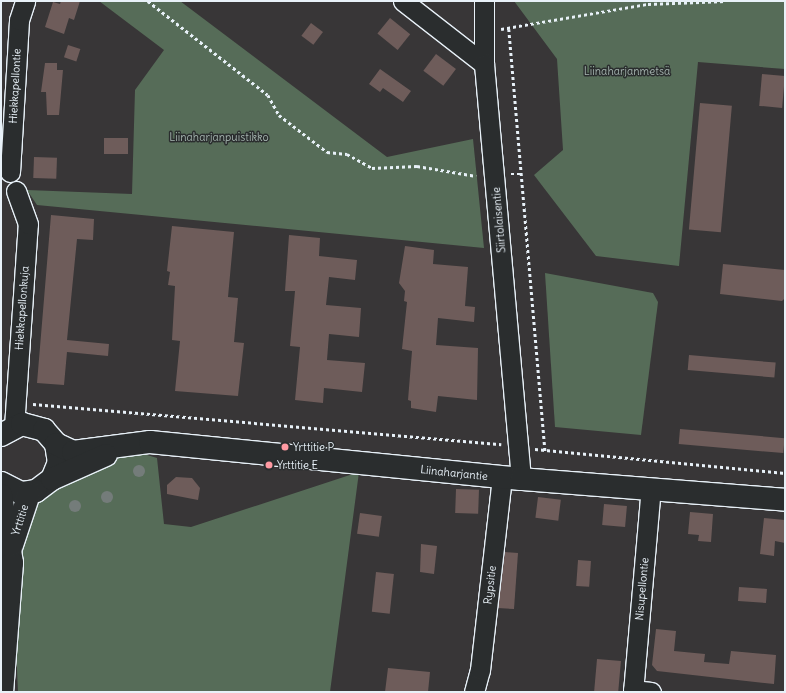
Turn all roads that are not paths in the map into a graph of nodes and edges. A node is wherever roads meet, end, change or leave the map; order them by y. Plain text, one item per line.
1 (25, 1) edge
2 (403, 1) edge
3 (484, 1) edge
4 (484, 64) junction
5 (10, 172) dead end
6 (16, 191) dead end
7 (5, 430) edge
8 (56, 444) junction
9 (124, 447) junction
10 (52, 479) junction
11 (512, 479) junction
12 (1, 483) edge
13 (652, 488) junction
14 (29, 494) junction
15 (1, 495) edge
16 (785, 500) edge
17 (8, 557) edge
18 (639, 691) edge
19 (2, 692) edge
20 (474, 692) edge

1 - 5 street, Hiekkapellontie
2 - 4 street
3 - 4 street, Siirtolaisentie
4 - 11 street, Siirtolaisentie
6 - 7 street, Hiekkapellonkuja
7 - 8 main road, Liinaharjantie
8 - 9 main road, Liinaharjantie
8 - 10 main road
9 - 10 main road, Liinaharjantie
9 - 11 main road, Liinaharjantie
10 - 14 main road, Liinaharjantie
11 - 13 main road, Liinaharjantie
11 - 20 street, Rypsitie
12 - 14 main road
13 - 16 main road, Liinaharjantie
13 - 18 street, Nisupellontie
14 - 17 main road, Yrttitie
15 - 17 main road, Yrttitie
17 - 19 main road, Yrttitie

